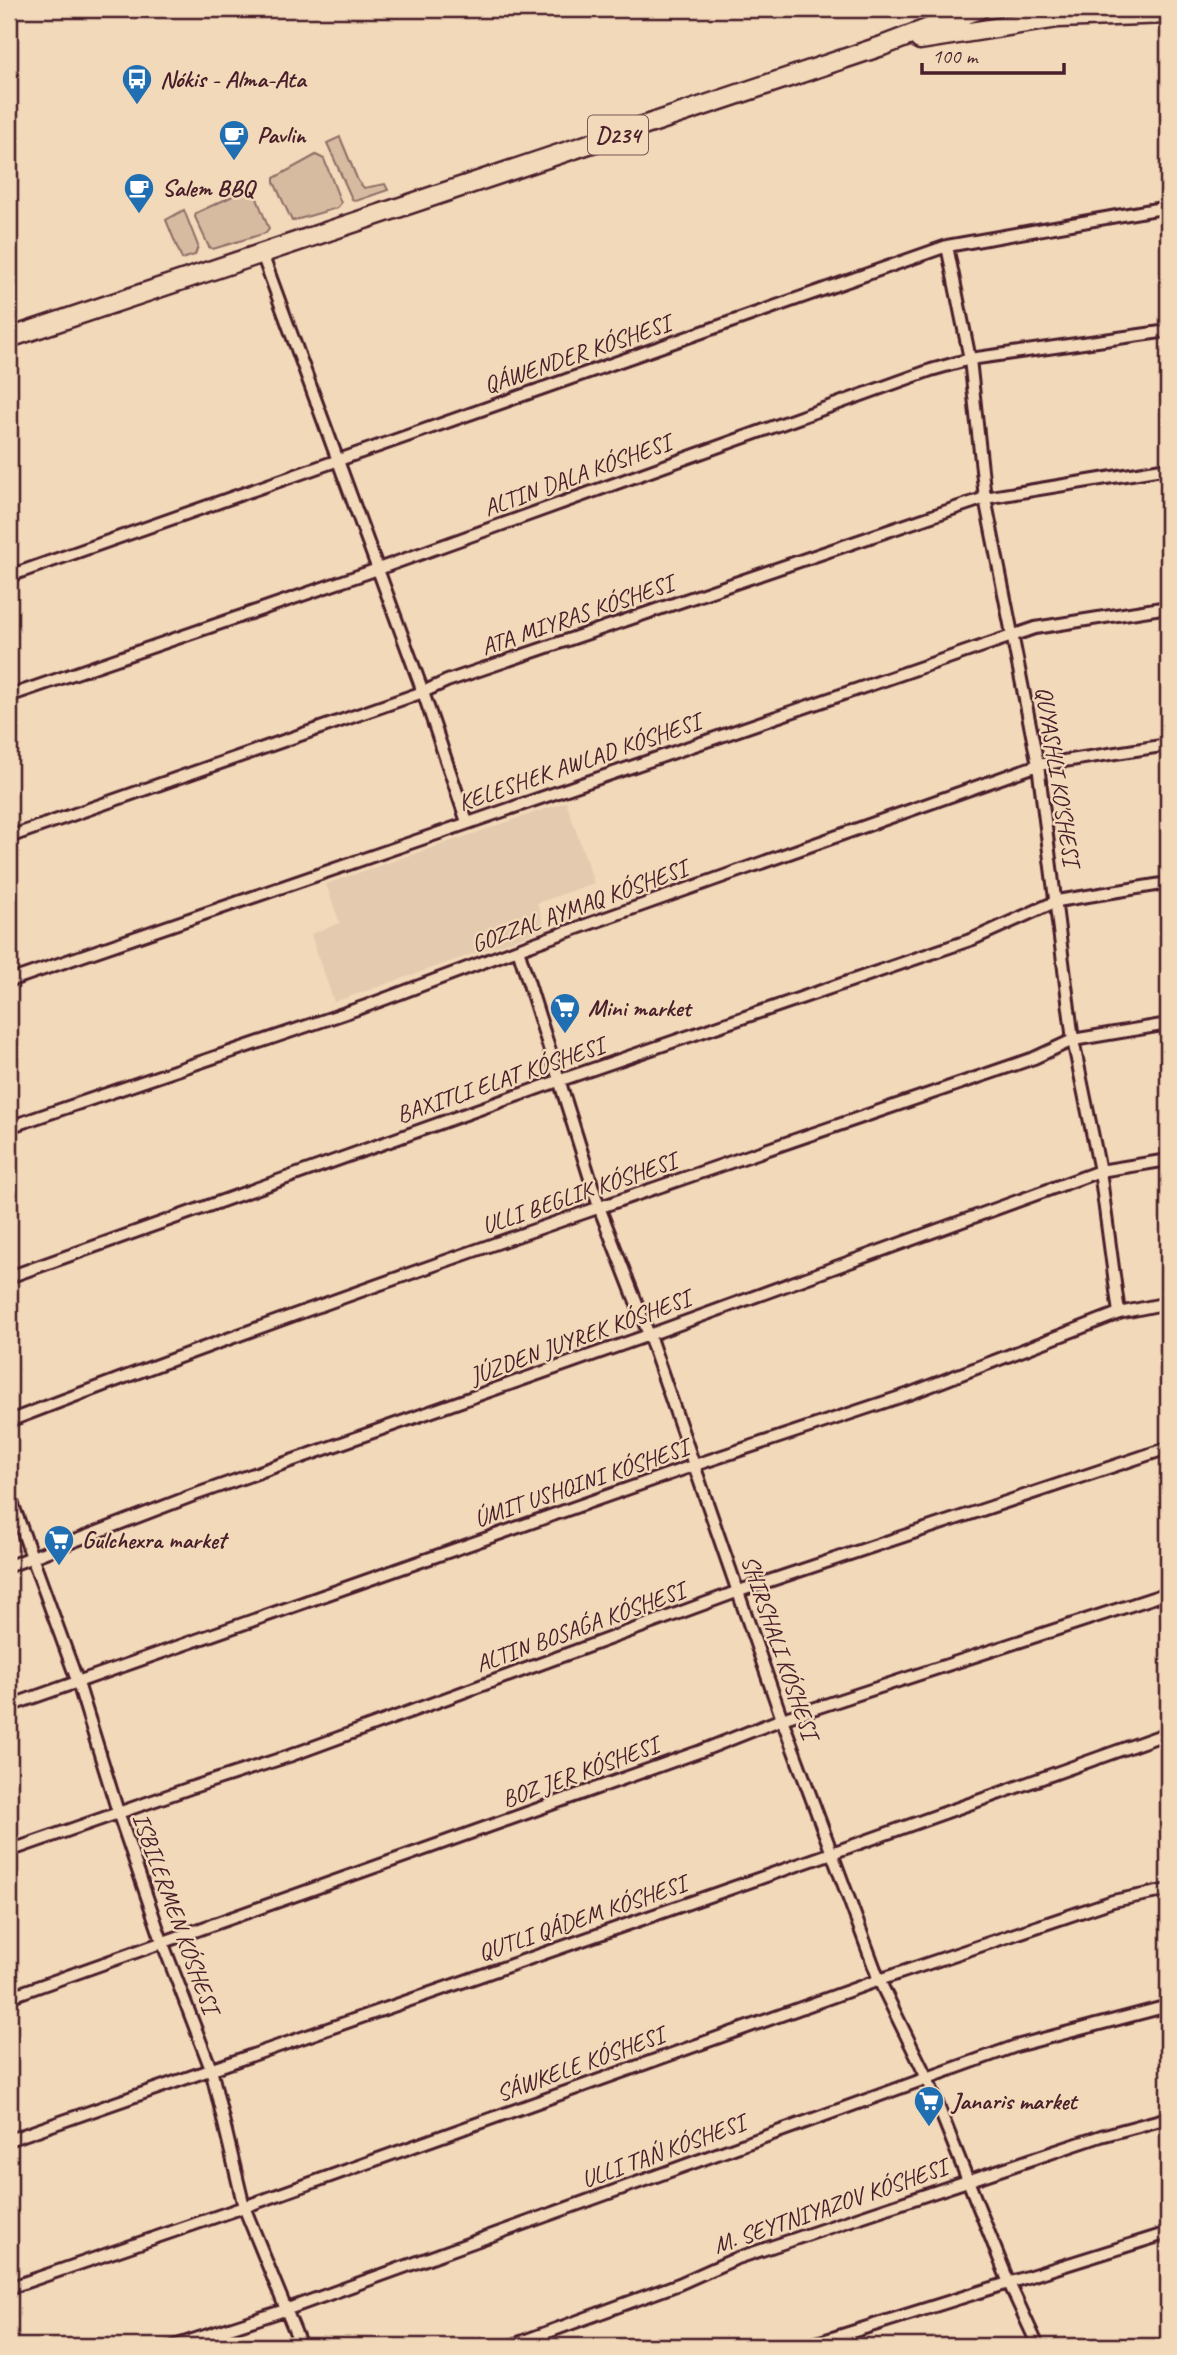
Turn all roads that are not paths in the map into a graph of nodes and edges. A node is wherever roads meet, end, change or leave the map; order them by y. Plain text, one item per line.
1 (979, 9) edge
2 (1168, 14) edge
3 (882, 46) junction
4 (1168, 207) edge
5 (947, 246) junction
6 (262, 254) junction
7 (1168, 331) edge
8 (9, 338) edge
9 (971, 359) junction
10 (338, 460) junction
11 (1168, 468) edge
12 (985, 498) junction
13 (378, 569) junction
14 (9, 576) edge
15 (1168, 607) edge
16 (1012, 636) junction
17 (423, 692) junction
18 (9, 696) edge
19 (1168, 745) edge
20 (1038, 765) junction
21 (467, 822) junction
22 (9, 837) edge
23 (1168, 883) edge
24 (1056, 901) junction
25 (518, 949) junction
26 (9, 981) edge
27 (1168, 1024) edge
28 (1073, 1040) junction
29 (558, 1081) junction
30 (9, 1127) edge
31 (1168, 1160) edge
32 (1100, 1171) junction
33 (599, 1207) junction
34 (9, 1277) edge
35 (1168, 1303) edge
36 (1119, 1313) junction
37 (649, 1335) junction
38 (9, 1421) edge
39 (1168, 1448) edge
40 (695, 1465) junction
41 (9, 1494) edge
42 (33, 1558) junction
43 (9, 1566) edge
44 (739, 1591) junction
45 (1168, 1593) edge
46 (78, 1683) junction
47 (9, 1706) edge
48 (782, 1719) junction
49 (1168, 1733) edge
50 (118, 1812) junction
51 (9, 1851) edge
52 (832, 1853) junction
53 (1168, 1889) edge
54 (163, 1944) junction
55 (879, 1980) junction
56 (9, 1997) edge
57 (1168, 2006) edge
58 (211, 2069) junction
59 (927, 2078) junction
60 (1168, 2119) edge
61 (9, 2140) edge
62 (966, 2180) junction
63 (244, 2207) junction
64 (1168, 2233) edge
65 (1009, 2283) junction
66 (9, 2288) edge
67 (285, 2310) junction
68 (174, 2346) edge
69 (300, 2346) edge
70 (510, 2346) edge
71 (807, 2346) edge
72 (1038, 2346) edge

1 - 3 main road, D234
2 - 3 main road, D234
3 - 6 main road, D234
4 - 5 street, QÁWENDER KÓSHESI
5 - 9 street, QUYASHLI KO'SHESI
5 - 10 street, QÁWENDER KÓSHESI
6 - 8 main road, D234
6 - 10 street
7 - 9 street
9 - 12 street, QUYASHLI KO'SHESI
9 - 13 street
10 - 13 street
10 - 14 street, QÁWENDER KÓSHESI
11 - 12 street, ATA MIYRAS KÓSHESI
12 - 16 street, QUYASHLI KO'SHESI
12 - 17 street, ATA MIYRAS KÓSHESI
13 - 17 street
13 - 18 street
15 - 16 street, KELESHEK AWLAD KÓSHESI
16 - 20 street, QUYASHLI KO'SHESI
16 - 21 street, KELESHEK AWLAD KÓSHESI
17 - 21 street
17 - 22 street, ATA MIYRAS KÓSHESI
19 - 20 street, GOZZAL AYMAQ KÓSHESI
20 - 24 street, QUYASHLI KO'SHESI
20 - 25 street, GOZZAL AYMAQ KÓSHESI
21 - 26 street, KELESHEK AWLAD KÓSHESI
23 - 24 street
24 - 28 street, QUYASHLI KO'SHESI
24 - 29 street
25 - 29 street
25 - 30 street, GOZZAL AYMAQ KÓSHESI
27 - 28 street
28 - 32 street, QUYASHLI KO'SHESI
28 - 33 street
29 - 33 street
29 - 34 street
31 - 32 street, JÚZDEN JUYREK KÓSHESI
32 - 36 street, QUYASHLI KO'SHESI
32 - 37 street, JÚZDEN JUYREK KÓSHESI
33 - 37 street
33 - 38 street
35 - 36 street
36 - 40 street
37 - 40 street
37 - 42 street, JÚZDEN JUYREK KÓSHESI
39 - 44 street
40 - 44 street
40 - 46 street
41 - 42 street, ISBILERMEN KÓSHESI
42 - 43 street, JÚZDEN JUYREK KÓSHESI
42 - 46 street, ISBILERMEN KÓSHESI
44 - 48 street
44 - 50 street
45 - 48 street, BOZ JER KÓSHESI
46 - 47 street
46 - 50 street, ISBILERMEN KÓSHESI
48 - 52 street
48 - 54 street, BOZ JER KÓSHESI
49 - 52 street
50 - 51 street
50 - 54 street, ISBILERMEN KÓSHESI
52 - 55 street
52 - 58 street
53 - 55 street, SÁWKELE KÓSHESI
54 - 56 street, BOZ JER KÓSHESI
54 - 58 street, ISBILERMEN KÓSHESI
55 - 59 street
55 - 63 street, SÁWKELE KÓSHESI
57 - 59 street
58 - 61 street
58 - 63 street, ISBILERMEN KÓSHESI
59 - 62 street
59 - 67 street
60 - 62 street, M. SEYTNIYAZOV KÓSHESI
62 - 65 street
62 - 70 street, M. SEYTNIYAZOV KÓSHESI
63 - 66 street, SÁWKELE KÓSHESI
63 - 67 street, ISBILERMEN KÓSHESI
64 - 65 street
65 - 71 street
65 - 72 street
67 - 68 street
67 - 69 street, ISBILERMEN KÓSHESI

